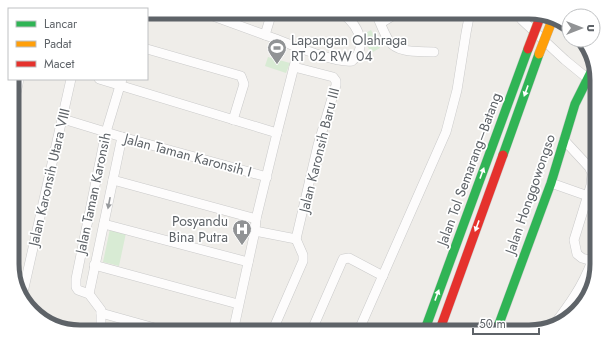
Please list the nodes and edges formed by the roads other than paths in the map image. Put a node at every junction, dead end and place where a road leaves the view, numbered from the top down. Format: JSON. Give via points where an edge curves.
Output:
{"nodes":[{"id":1,"x":222,"y":19,"type":"edge"},
{"id":2,"x":270,"y":19,"type":"edge"},
{"id":3,"x":350,"y":19,"type":"edge"},
{"id":4,"x":378,"y":19,"type":"edge"},
{"id":5,"x":388,"y":19,"type":"edge"},
{"id":6,"x":469,"y":19,"type":"edge"},
{"id":7,"x":521,"y":19,"type":"edge"},
{"id":8,"x":539,"y":20,"type":"edge"},
{"id":9,"x":381,"y":24,"type":"junction"},
{"id":10,"x":551,"y":24,"type":"edge"},
{"id":11,"x":265,"y":34,"type":"junction"},
{"id":12,"x":299,"y":47,"type":"junction"},
{"id":13,"x":148,"y":49,"type":"edge"},
{"id":14,"x":434,"y":52,"type":"dead end"},
{"id":15,"x":294,"y":67,"type":"junction"},
{"id":16,"x":590,"y":73,"type":"edge"},
{"id":17,"x":587,"y":78,"type":"junction"},
{"id":18,"x":71,"y":80,"type":"edge"},
{"id":19,"x":104,"y":80,"type":"edge"},
{"id":20,"x":120,"y":83,"type":"edge"},
{"id":21,"x":63,"y":119,"type":"junction"},
{"id":22,"x":233,"y":120,"type":"junction"},
{"id":23,"x":106,"y":132,"type":"junction"},
{"id":24,"x":277,"y":133,"type":"junction"},
{"id":25,"x":122,"y":137,"type":"junction"},
{"id":26,"x":564,"y":140,"type":"junction"},
{"id":27,"x":590,"y":169,"type":"edge"},
{"id":28,"x":267,"y":177,"type":"junction"},
{"id":29,"x":113,"y":180,"type":"junction"},
{"id":30,"x":551,"y":183,"type":"junction"},
{"id":31,"x":590,"y":189,"type":"edge"},
{"id":32,"x":588,"y":196,"type":"junction"},
{"id":33,"x":256,"y":219,"type":"junction"},
{"id":34,"x":104,"y":224,"type":"junction"},
{"id":35,"x":255,"y":231,"type":"junction"},
{"id":36,"x":296,"y":240,"type":"junction"},
{"id":37,"x":590,"y":261,"type":"edge"},
{"id":38,"x":248,"y":262,"type":"junction"},
{"id":39,"x":94,"y":265,"type":"junction"},
{"id":40,"x":590,"y":269,"type":"edge"},
{"id":41,"x":382,"y":276,"type":"junction"},
{"id":42,"x":24,"y":287,"type":"edge"},
{"id":43,"x":89,"y":294,"type":"junction"},
{"id":44,"x":238,"y":304,"type":"junction"},
{"id":45,"x":571,"y":308,"type":"edge"},
{"id":46,"x":101,"y":313,"type":"junction"},
{"id":47,"x":102,"y":325,"type":"edge"},
{"id":48,"x":144,"y":325,"type":"edge"},
{"id":49,"x":234,"y":325,"type":"edge"},
{"id":50,"x":275,"y":325,"type":"edge"},
{"id":51,"x":314,"y":325,"type":"edge"},
{"id":52,"x":358,"y":325,"type":"edge"},
{"id":53,"x":361,"y":325,"type":"edge"},
{"id":54,"x":427,"y":325,"type":"edge"},
{"id":55,"x":441,"y":325,"type":"edge"},
{"id":56,"x":498,"y":325,"type":"edge"}],
"edges":[{"from":1,"to":11,"type":"street"},
{"from":2,"to":11,"type":"street"},
{"from":3,"to":12,"type":"street","via":[[359,34],[360,45],[354,60],[343,61]]},
{"from":4,"to":9,"type":"street"},
{"from":5,"to":9,"type":"street"},
{"from":6,"to":41,"type":"street","via":[[457,90],[446,132]]},
{"from":7,"to":17,"type":"street"},
{"from":54,"to":8,"type":"main road","name":"Jalan Tol Semarang–Batang","one_way":true,"bridge":true},
{"from":9,"to":14,"type":"street","via":[[389,42],[395,47],[402,50]]},
{"from":10,"to":55,"type":"main road","name":"Jalan Tol Semarang–Batang","one_way":true,"bridge":true},
{"from":11,"to":12,"type":"street"},
{"from":12,"to":15,"type":"street"},
{"from":13,"to":22,"type":"street","via":[[241,76],[244,84]]},
{"from":15,"to":24,"type":"street"},
{"from":15,"to":36,"type":"street","name":"Jalan Karonsih Baru III","via":[[333,77],[336,81]]},
{"from":16,"to":17,"type":"main road","name":"Jalan Honggowongso"},
{"from":17,"to":26,"type":"main road","name":"Jalan Honggowongso","via":[[575,104]]},
{"from":18,"to":21,"type":"street","name":"Jalan Karonsih Utara VIII"},
{"from":19,"to":20,"type":"street"},
{"from":20,"to":22,"type":"street"},
{"from":20,"to":23,"type":"street","name":"Jalan Taman Karonsih"},
{"from":21,"to":23,"type":"street","name":"Jalan Taman Karonsih I"},
{"from":21,"to":42,"type":"street","name":"Jalan Karonsih Utara VIII"},
{"from":22,"to":24,"type":"street"},
{"from":23,"to":25,"type":"street","name":"Jalan Taman Karonsih I"},
{"from":23,"to":43,"type":"street","name":"Jalan Taman Karonsih","via":[[76,279],[78,290]]},
{"from":24,"to":28,"type":"street"},
{"from":25,"to":28,"type":"street","name":"Jalan Taman Karonsih I"},
{"from":25,"to":29,"type":"street","name":"Jalan Taman Karonsih"},
{"from":26,"to":27,"type":"street"},
{"from":26,"to":30,"type":"main road","name":"Jalan Honggowongso"},
{"from":28,"to":33,"type":"street"},
{"from":29,"to":33,"type":"street"},
{"from":29,"to":34,"type":"street","name":"Jalan Taman Karonsih","one_way":true},
{"from":30,"to":32,"type":"street"},
{"from":30,"to":56,"type":"main road","name":"Jalan Honggowongso"},
{"from":31,"to":32,"type":"street"},
{"from":32,"to":37,"type":"street","via":[[574,240],[577,254]]},
{"from":33,"to":35,"type":"street"},
{"from":34,"to":38,"type":"street"},
{"from":34,"to":39,"type":"street","name":"Jalan Taman Karonsih"},
{"from":35,"to":36,"type":"street"},
{"from":35,"to":38,"type":"street"},
{"from":36,"to":50,"type":"street","via":[[303,261]]},
{"from":38,"to":44,"type":"street"},
{"from":39,"to":43,"type":"street","name":"Jalan Taman Karonsih"},
{"from":39,"to":44,"type":"street"},
{"from":40,"to":45,"type":"street"},
{"from":41,"to":51,"type":"street","via":[[349,258],[343,259]]},
{"from":41,"to":52,"type":"street"},
{"from":41,"to":53,"type":"street"},
{"from":43,"to":46,"type":"street","name":"Jalan Taman Karonsih"},
{"from":44,"to":49,"type":"street"},
{"from":46,"to":47,"type":"street","name":"Jalan Taman Karonsih"},
{"from":46,"to":48,"type":"street"}]}
